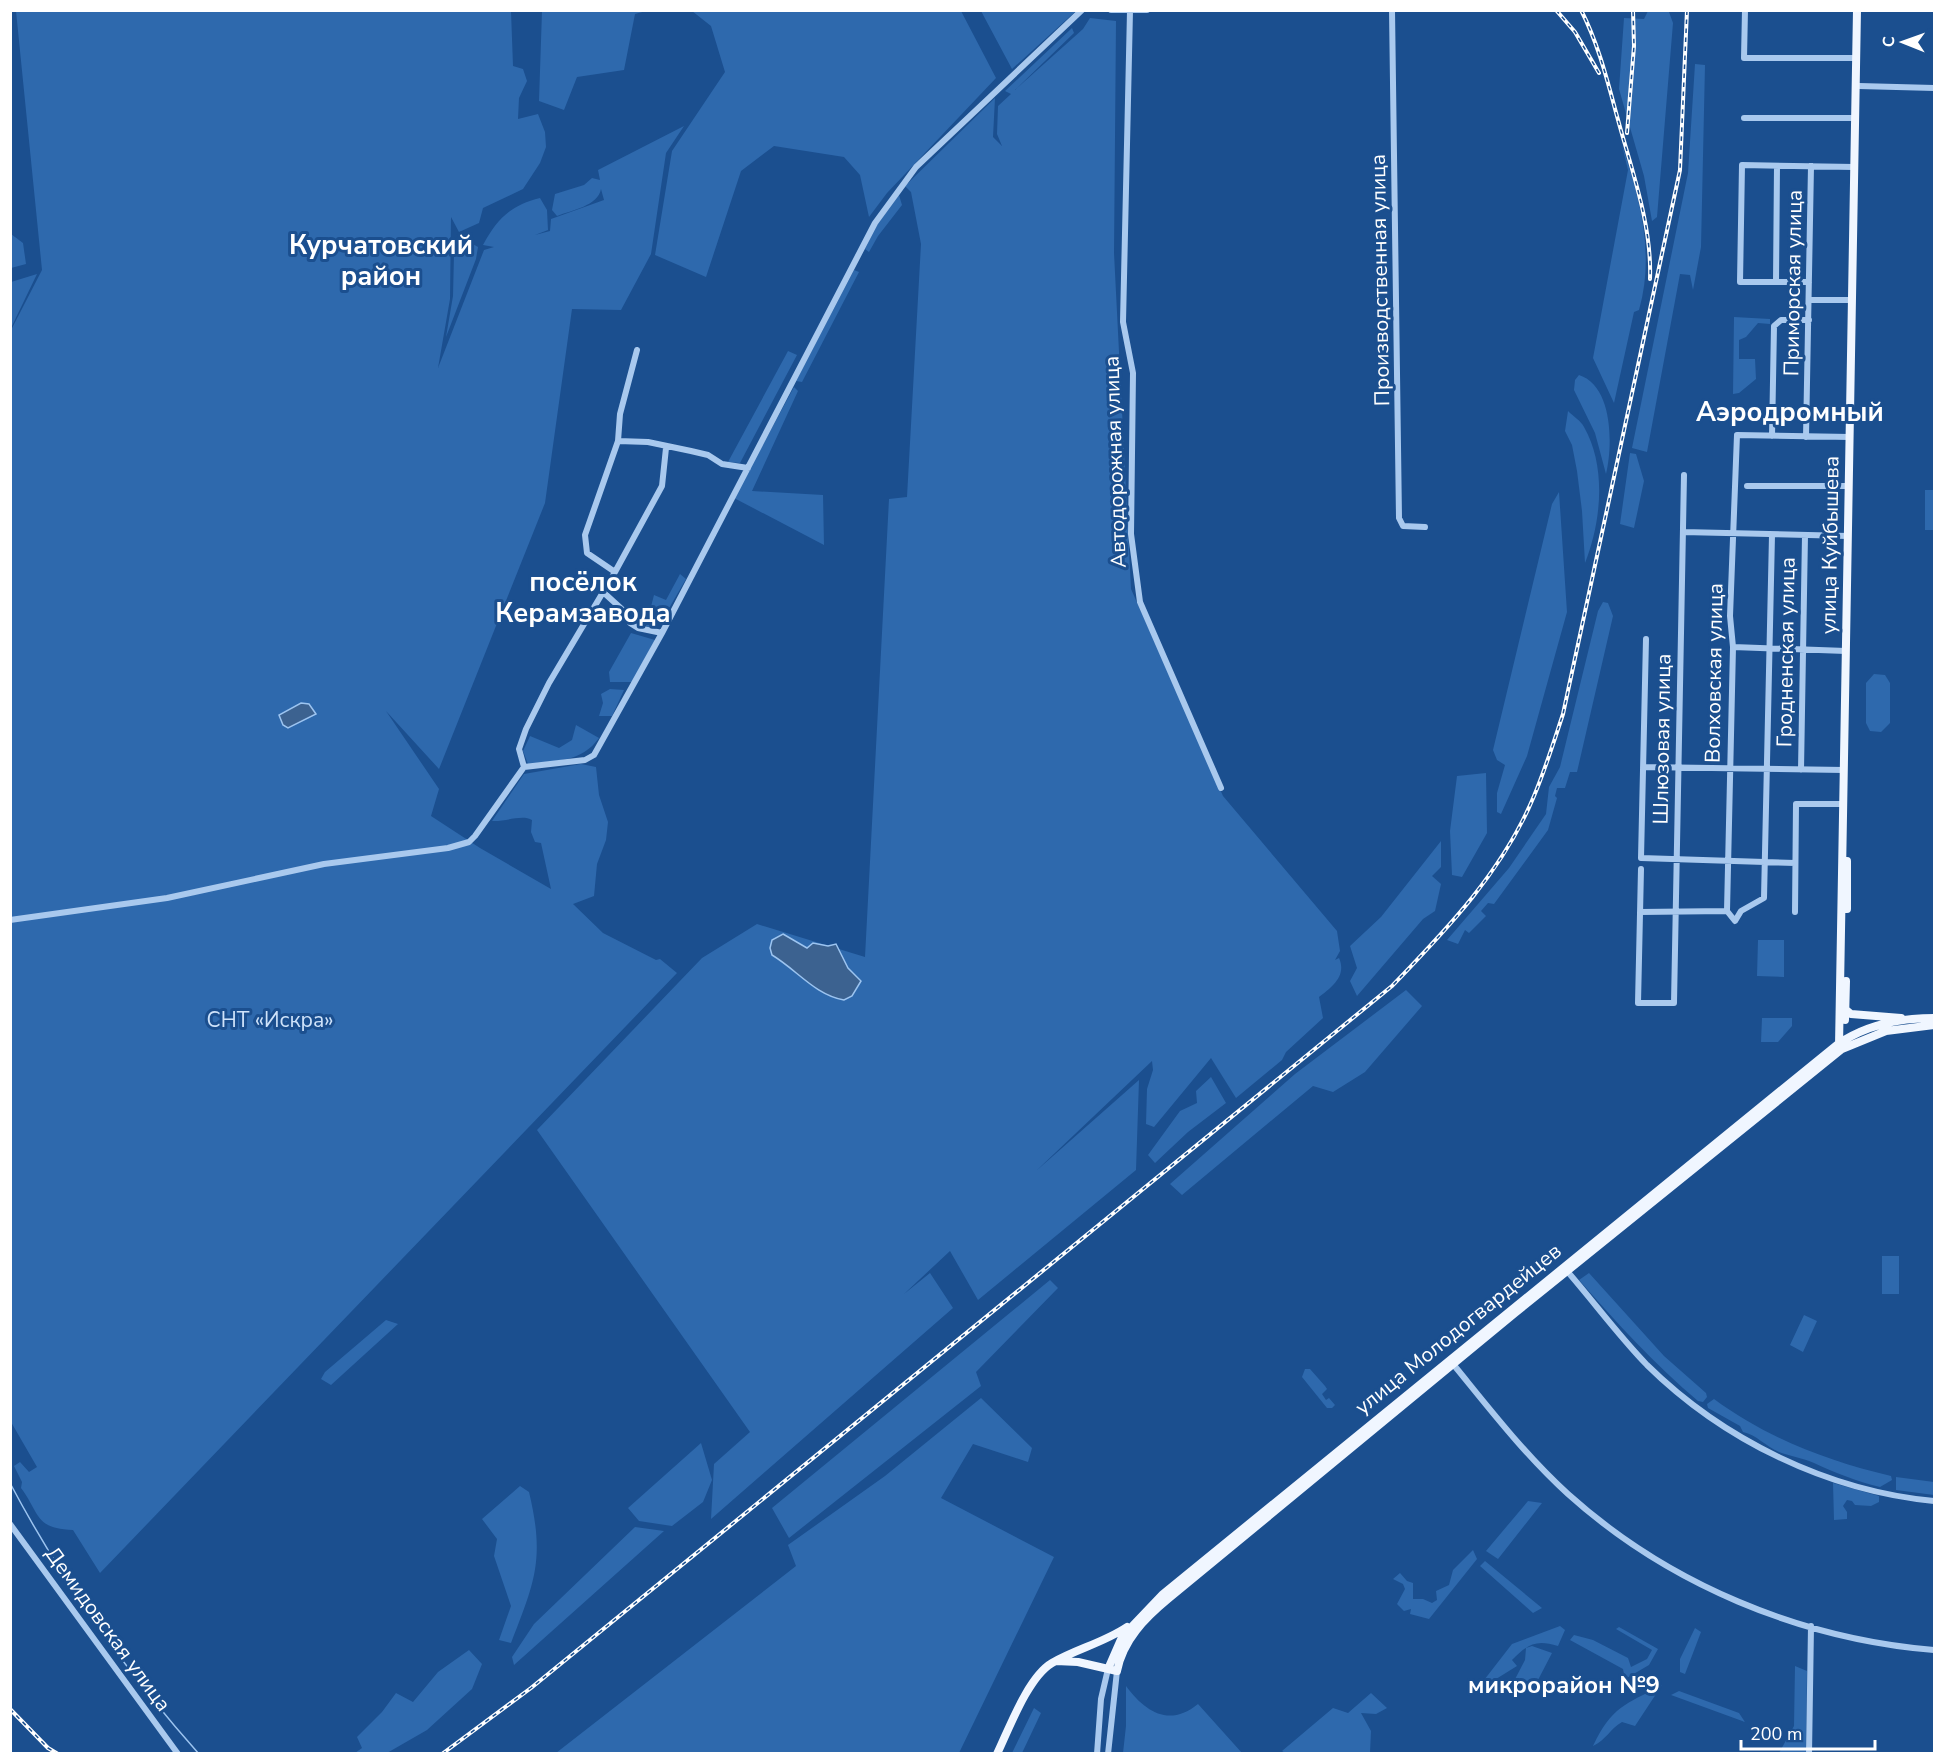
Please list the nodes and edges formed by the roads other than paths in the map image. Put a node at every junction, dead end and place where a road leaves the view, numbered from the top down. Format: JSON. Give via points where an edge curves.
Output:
{"nodes":[{"id":1,"x":1082,"y":10,"type":"edge"},
{"id":2,"x":1111,"y":10,"type":"edge"},
{"id":3,"x":1147,"y":10,"type":"edge"},
{"id":4,"x":1392,"y":10,"type":"edge"},
{"id":5,"x":1744,"y":10,"type":"edge"},
{"id":6,"x":1859,"y":10,"type":"edge"},
{"id":7,"x":1130,"y":11,"type":"edge"},
{"id":8,"x":1856,"y":58,"type":"junction"},
{"id":9,"x":1857,"y":86,"type":"junction"},
{"id":10,"x":1935,"y":88,"type":"edge"},
{"id":11,"x":1744,"y":118,"type":"dead end"},
{"id":12,"x":1855,"y":118,"type":"junction"},
{"id":13,"x":1777,"y":166,"type":"junction"},
{"id":14,"x":1811,"y":166,"type":"junction"},
{"id":15,"x":1856,"y":167,"type":"junction"},
{"id":16,"x":1776,"y":282,"type":"junction"},
{"id":17,"x":1809,"y":282,"type":"junction"},
{"id":18,"x":1809,"y":300,"type":"junction"},
{"id":19,"x":1854,"y":300,"type":"junction"},
{"id":20,"x":1809,"y":320,"type":"junction"},
{"id":21,"x":637,"y":350,"type":"dead end"},
{"id":22,"x":1772,"y":436,"type":"junction"},
{"id":23,"x":1806,"y":437,"type":"junction"},
{"id":24,"x":1852,"y":437,"type":"junction"},
{"id":25,"x":618,"y":441,"type":"junction"},
{"id":26,"x":666,"y":448,"type":"junction"},
{"id":27,"x":748,"y":468,"type":"junction"},
{"id":28,"x":1683,"y":475,"type":"dead end"},
{"id":29,"x":1747,"y":486,"type":"dead end"},
{"id":30,"x":1851,"y":487,"type":"junction"},
{"id":31,"x":1425,"y":527,"type":"dead end"},
{"id":32,"x":1683,"y":532,"type":"junction"},
{"id":33,"x":1734,"y":535,"type":"junction"},
{"id":34,"x":1772,"y":535,"type":"junction"},
{"id":35,"x":1805,"y":535,"type":"junction"},
{"id":36,"x":1850,"y":536,"type":"junction"},
{"id":37,"x":615,"y":572,"type":"junction"},
{"id":38,"x":602,"y":591,"type":"junction"},
{"id":39,"x":662,"y":633,"type":"junction"},
{"id":40,"x":1646,"y":639,"type":"dead end"},
{"id":41,"x":1733,"y":647,"type":"junction"},
{"id":42,"x":1768,"y":648,"type":"junction"},
{"id":43,"x":1802,"y":651,"type":"junction"},
{"id":44,"x":1848,"y":651,"type":"junction"},
{"id":45,"x":524,"y":767,"type":"junction"},
{"id":46,"x":1643,"y":767,"type":"junction"},
{"id":47,"x":1678,"y":769,"type":"junction"},
{"id":48,"x":1729,"y":769,"type":"junction"},
{"id":49,"x":1766,"y":770,"type":"junction"},
{"id":50,"x":1801,"y":770,"type":"junction"},
{"id":51,"x":1846,"y":770,"type":"junction"},
{"id":52,"x":1221,"y":788,"type":"dead end"},
{"id":53,"x":1843,"y":804,"type":"junction"},
{"id":54,"x":1676,"y":859,"type":"junction"},
{"id":55,"x":1728,"y":861,"type":"junction"},
{"id":56,"x":1765,"y":863,"type":"junction"},
{"id":57,"x":1795,"y":863,"type":"junction"},
{"id":58,"x":1641,"y":869,"type":"dead end"},
{"id":59,"x":1844,"y":889,"type":"junction"},
{"id":60,"x":1676,"y":911,"type":"junction"},
{"id":61,"x":1727,"y":911,"type":"junction"},
{"id":62,"x":1640,"y":912,"type":"junction"},
{"id":63,"x":1795,"y":912,"type":"dead end"},
{"id":64,"x":10,"y":920,"type":"edge"},
{"id":65,"x":1844,"y":937,"type":"junction"},
{"id":66,"x":1845,"y":1009,"type":"junction"},
{"id":67,"x":1935,"y":1018,"type":"edge"},
{"id":68,"x":1908,"y":1019,"type":"junction"},
{"id":69,"x":1935,"y":1025,"type":"edge"},
{"id":70,"x":1841,"y":1045,"type":"junction"},
{"id":71,"x":1565,"y":1269,"type":"junction"},
{"id":72,"x":1451,"y":1362,"type":"junction"},
{"id":73,"x":1290,"y":1494,"type":"junction"},
{"id":74,"x":1935,"y":1501,"type":"edge"},
{"id":75,"x":10,"y":1524,"type":"edge"},
{"id":76,"x":1135,"y":1620,"type":"junction"},
{"id":77,"x":1811,"y":1626,"type":"junction"},
{"id":78,"x":1935,"y":1650,"type":"edge"},
{"id":79,"x":1056,"y":1661,"type":"junction"},
{"id":80,"x":1108,"y":1669,"type":"junction"},
{"id":81,"x":1117,"y":1671,"type":"junction"},
{"id":82,"x":178,"y":1754,"type":"edge"},
{"id":83,"x":997,"y":1754,"type":"edge"},
{"id":84,"x":1097,"y":1754,"type":"edge"},
{"id":85,"x":1108,"y":1754,"type":"edge"},
{"id":86,"x":1809,"y":1754,"type":"edge"}],
"edges":[{"from":1,"to":27,"type":"street","via":[[901,184],[864,244]]},
{"from":2,"to":7,"type":"street"},
{"from":3,"to":7,"type":"street"},
{"from":4,"to":31,"type":"street","name":"Производственная улица","via":[[1399,518],[1403,526]]},
{"from":5,"to":8,"type":"street","via":[[1744,58]]},
{"from":6,"to":8,"type":"main road","name":"улица Куйбышева"},
{"from":6,"to":9,"type":"main road","name":"улица Куйбышева"},
{"from":7,"to":52,"type":"street","name":"Автодорожная улица","via":[[1123,322],[1133,373],[1131,515],[1136,576],[1144,614]]},
{"from":8,"to":9,"type":"main road","name":"улица Куйбышева"},
{"from":9,"to":10,"type":"street"},
{"from":9,"to":12,"type":"main road","name":"улица Куйбышева"},
{"from":9,"to":15,"type":"main road","name":"улица Куйбышева"},
{"from":11,"to":12,"type":"street"},
{"from":12,"to":15,"type":"main road","name":"улица Куйбышева"},
{"from":13,"to":14,"type":"street"},
{"from":13,"to":16,"type":"street"},
{"from":13,"to":16,"type":"street","via":[[1742,165],[1740,282]]},
{"from":14,"to":15,"type":"street"},
{"from":14,"to":17,"type":"street","name":"Приморская улица"},
{"from":15,"to":19,"type":"main road","name":"улица Куйбышева"},
{"from":16,"to":17,"type":"street"},
{"from":17,"to":18,"type":"street","name":"Приморская улица"},
{"from":18,"to":19,"type":"street"},
{"from":18,"to":20,"type":"street","name":"Приморская улица"},
{"from":19,"to":24,"type":"main road","name":"улица Куйбышева"},
{"from":20,"to":22,"type":"street","via":[[1781,320],[1774,326]]},
{"from":20,"to":23,"type":"street","name":"Приморская улица"},
{"from":21,"to":25,"type":"street","via":[[620,414]]},
{"from":22,"to":23,"type":"street"},
{"from":22,"to":33,"type":"street","name":"Волховская улица","via":[[1737,435]]},
{"from":23,"to":24,"type":"street"},
{"from":24,"to":30,"type":"main road","name":"улица Куйбышева"},
{"from":25,"to":26,"type":"street","via":[[648,442]]},
{"from":25,"to":37,"type":"street","via":[[584,544],[587,553]]},
{"from":26,"to":27,"type":"street","via":[[708,455],[722,464]]},
{"from":26,"to":37,"type":"street","via":[[662,486]]},
{"from":27,"to":39,"type":"street"},
{"from":28,"to":32,"type":"street","name":"Шлюзовая улица"},
{"from":29,"to":30,"type":"street"},
{"from":30,"to":36,"type":"main road","name":"улица Куйбышева"},
{"from":32,"to":33,"type":"street"},
{"from":32,"to":47,"type":"street","name":"Шлюзовая улица"},
{"from":33,"to":34,"type":"street"},
{"from":33,"to":41,"type":"street","name":"Волховская улица","via":[[1730,616]]},
{"from":34,"to":35,"type":"street"},
{"from":34,"to":42,"type":"street"},
{"from":35,"to":36,"type":"street"},
{"from":35,"to":43,"type":"street","name":"Гродненская улица"},
{"from":36,"to":44,"type":"main road","name":"улица Куйбышева"},
{"from":37,"to":38,"type":"street"},
{"from":38,"to":39,"type":"street","via":[[625,612],[630,623]]},
{"from":38,"to":45,"type":"street","via":[[526,729],[519,749]]},
{"from":39,"to":45,"type":"street","via":[[594,755],[585,760]]},
{"from":40,"to":46,"type":"street"},
{"from":41,"to":42,"type":"street"},
{"from":41,"to":48,"type":"street","name":"Волховская улица"},
{"from":42,"to":43,"type":"street"},
{"from":42,"to":49,"type":"street"},
{"from":43,"to":44,"type":"street"},
{"from":43,"to":50,"type":"street","name":"Гродненская улица"},
{"from":44,"to":51,"type":"main road","name":"улица Куйбышева"},
{"from":45,"to":64,"type":"street","via":[[469,842],[301,868],[167,898]]},
{"from":46,"to":47,"type":"street"},
{"from":46,"to":54,"type":"street","via":[[1641,858]]},
{"from":47,"to":48,"type":"street"},
{"from":47,"to":54,"type":"street","name":"Шлюзовая улица"},
{"from":48,"to":49,"type":"street"},
{"from":48,"to":55,"type":"street","name":"Волховская улица"},
{"from":49,"to":50,"type":"street"},
{"from":49,"to":56,"type":"street"},
{"from":50,"to":51,"type":"street"},
{"from":51,"to":53,"type":"main road","name":"улица Куйбышева"},
{"from":51,"to":59,"type":"main road","name":"улица Куйбышева"},
{"from":53,"to":57,"type":"street","via":[[1796,804]]},
{"from":53,"to":59,"type":"main road","name":"улица Куйбышева"},
{"from":54,"to":55,"type":"street"},
{"from":54,"to":60,"type":"street","name":"Шлюзовая улица"},
{"from":55,"to":56,"type":"street"},
{"from":55,"to":61,"type":"street","name":"Волховская улица"},
{"from":56,"to":57,"type":"street"},
{"from":56,"to":61,"type":"street","via":[[1764,898],[1741,911],[1735,921]]},
{"from":57,"to":63,"type":"street"},
{"from":58,"to":62,"type":"street"},
{"from":59,"to":65,"type":"main road","name":"улица Куйбышева"},
{"from":60,"to":61,"type":"street"},
{"from":60,"to":62,"type":"street"},
{"from":60,"to":62,"type":"street","name":"Шлюзовая улица","via":[[1674,1003],[1638,1003]]},
{"from":65,"to":66,"type":"main road","name":"улица Куйбышева"},
{"from":65,"to":70,"type":"main road","name":"улица Куйбышева"},
{"from":66,"to":68,"type":"main road","via":[[1851,1014]]},
{"from":66,"to":70,"type":"main road","name":"улица Куйбышева"},
{"from":67,"to":68,"type":"main road","name":"улица Молодогвардейцев"},
{"from":68,"to":70,"type":"main road","name":"улица Молодогвардейцев","via":[[1872,1027]]},
{"from":69,"to":70,"type":"main road","name":"улица Молодогвардейцев","via":[[1886,1031]]},
{"from":70,"to":71,"type":"main road","name":"улица Молодогвардейцев"},
{"from":71,"to":72,"type":"main road","name":"улица Молодогвардейцев"},
{"from":71,"to":74,"type":"street","via":[[1653,1370],[1733,1432],[1779,1457],[1836,1480]]},
{"from":72,"to":73,"type":"main road","name":"улица Молодогвардейцев"},
{"from":72,"to":77,"type":"street","via":[[1546,1472],[1586,1510],[1634,1546],[1718,1593]]},
{"from":73,"to":76,"type":"main road","name":"улица Молодогвардейцев"},
{"from":73,"to":81,"type":"main road","name":"улица Молодогвардейцев","via":[[1155,1610],[1125,1647]]},
{"from":75,"to":82,"type":"street","name":"Демидовская улица"},
{"from":76,"to":79,"type":"main road","via":[[1105,1641]]},
{"from":76,"to":80,"type":"main road","name":"улица Молодогвардейцев","via":[[1117,1645]]},
{"from":77,"to":78,"type":"street"},
{"from":77,"to":86,"type":"street"},
{"from":79,"to":80,"type":"main road"},
{"from":79,"to":83,"type":"main road","via":[[1034,1682]]},
{"from":80,"to":81,"type":"main road"},
{"from":80,"to":84,"type":"street","name":"улица Молодогвардейцев"},
{"from":81,"to":85,"type":"street","name":"улица Молодогвардейцев"}]}
